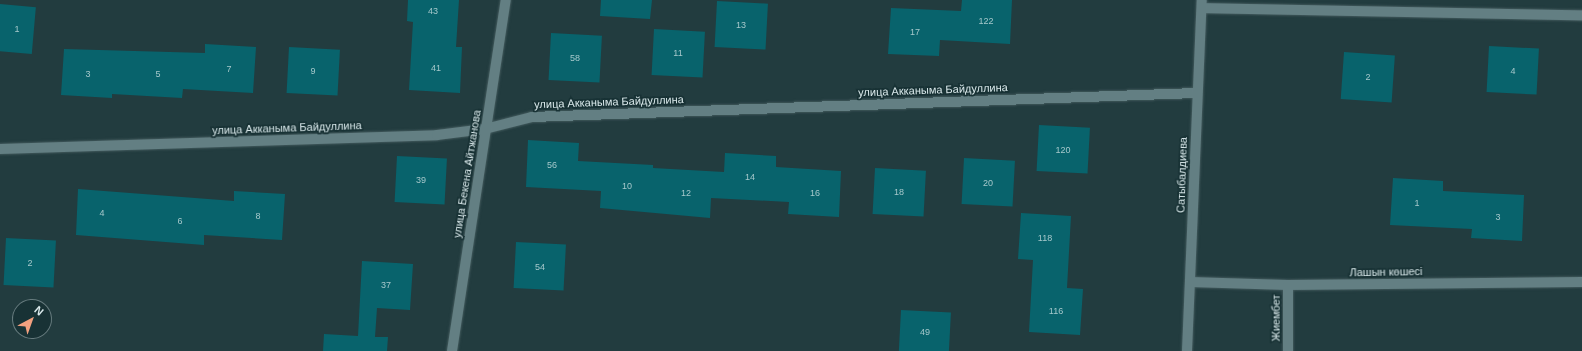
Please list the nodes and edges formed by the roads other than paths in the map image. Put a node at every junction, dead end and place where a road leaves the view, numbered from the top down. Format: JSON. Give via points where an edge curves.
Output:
{"nodes":[{"id":1,"x":506,"y":0,"type":"edge"},
{"id":2,"x":1202,"y":4,"type":"edge"},
{"id":3,"x":1582,"y":15,"type":"edge"},
{"id":4,"x":1197,"y":93,"type":"junction"},
{"id":5,"x":486,"y":129,"type":"junction"},
{"id":6,"x":0,"y":149,"type":"edge"},
{"id":7,"x":1190,"y":282,"type":"junction"},
{"id":8,"x":1582,"y":282,"type":"edge"},
{"id":9,"x":1288,"y":285,"type":"junction"},
{"id":10,"x":452,"y":351,"type":"edge"},
{"id":11,"x":1187,"y":351,"type":"edge"},
{"id":12,"x":1288,"y":351,"type":"edge"}],
"edges":[{"from":1,"to":5,"type":"street","name":"улица Бекена Айтжанова"},
{"from":2,"to":3,"type":"street"},
{"from":2,"to":4,"type":"street","name":"Сатыбалдиева"},
{"from":4,"to":5,"type":"street","name":"улица Акканыма Байдуллина","via":[[532,117]]},
{"from":4,"to":7,"type":"street","name":"Сатыбалдиева"},
{"from":5,"to":6,"type":"street","name":"улица Акканыма Байдуллина","via":[[437,135]]},
{"from":5,"to":10,"type":"street","name":"улица Бекена Айтжанова"},
{"from":7,"to":9,"type":"street","name":"Лашын көшесі"},
{"from":7,"to":11,"type":"street","name":"Сатыбалдиева"},
{"from":8,"to":9,"type":"street","name":"Лашын көшесі"},
{"from":9,"to":12,"type":"street","name":"Жиембет"}]}
